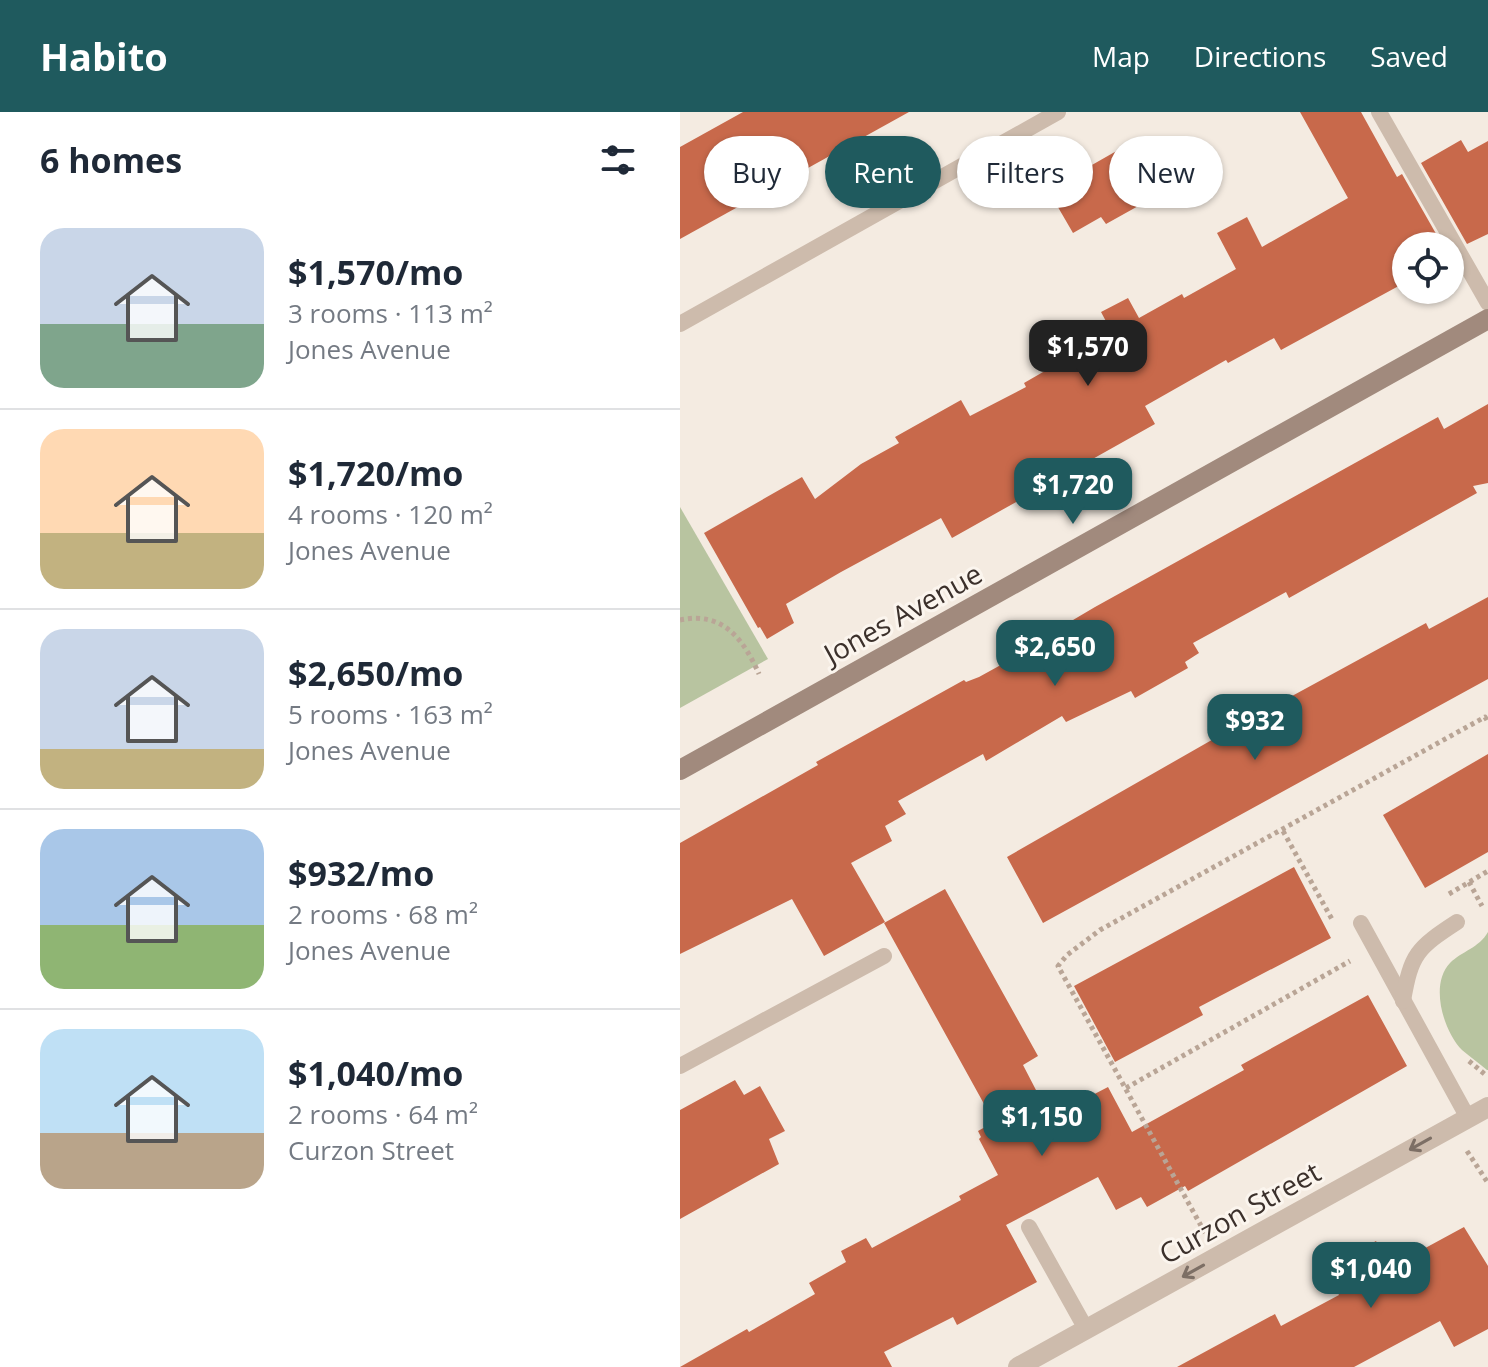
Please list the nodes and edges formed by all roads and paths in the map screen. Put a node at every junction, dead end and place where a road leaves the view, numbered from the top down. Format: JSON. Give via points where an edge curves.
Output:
{"nodes":[{"id":1,"x":1058,"y":112,"type":"edge"},
{"id":2,"x":1379,"y":112,"type":"edge"},
{"id":3,"x":1488,"y":303,"type":"edge"},
{"id":4,"x":1488,"y":319,"type":"edge"},
{"id":5,"x":680,"y":324,"type":"edge"},
{"id":6,"x":680,"y":620,"type":"edge"},
{"id":7,"x":759,"y":674,"type":"dead end"},
{"id":8,"x":1488,"y":722,"type":"edge"},
{"id":9,"x":680,"y":770,"type":"edge"},
{"id":10,"x":1488,"y":871,"type":"edge"},
{"id":11,"x":1469,"y":882,"type":"junction"},
{"id":12,"x":1446,"y":896,"type":"dead end"},
{"id":13,"x":1484,"y":910,"type":"dead end"},
{"id":14,"x":1457,"y":922,"type":"dead end"},
{"id":15,"x":1361,"y":923,"type":"dead end"},
{"id":16,"x":884,"y":956,"type":"dead end"},
{"id":17,"x":1355,"y":959,"type":"dead end"},
{"id":18,"x":1403,"y":1001,"type":"junction"},
{"id":19,"x":1465,"y":1058,"type":"dead end"},
{"id":20,"x":680,"y":1066,"type":"edge"},
{"id":21,"x":1487,"y":1076,"type":"edge"},
{"id":22,"x":1126,"y":1088,"type":"junction"},
{"id":23,"x":1488,"y":1107,"type":"edge"},
{"id":24,"x":1461,"y":1121,"type":"junction"},
{"id":25,"x":1488,"y":1183,"type":"edge"},
{"id":26,"x":1029,"y":1227,"type":"dead end"},
{"id":27,"x":1206,"y":1234,"type":"dead end"},
{"id":28,"x":1086,"y":1329,"type":"junction"},
{"id":29,"x":1018,"y":1367,"type":"edge"}],
"edges":[{"from":1,"to":5,"type":"lane"},
{"from":2,"to":3,"type":"lane"},
{"from":4,"to":9,"type":"street","name":"Jones Avenue"},
{"from":6,"to":7,"type":"path","via":[[708,617],[724,625]]},
{"from":8,"to":22,"type":"path","via":[[1485,717],[1100,930],[1067,955],[1058,966]]},
{"from":10,"to":11,"type":"path"},
{"from":11,"to":12,"type":"path"},
{"from":11,"to":13,"type":"path"},
{"from":14,"to":18,"type":"lane","via":[[1429,940],[1410,965]]},
{"from":15,"to":18,"type":"lane"},
{"from":16,"to":20,"type":"lane"},
{"from":17,"to":22,"type":"path"},
{"from":18,"to":24,"type":"lane"},
{"from":19,"to":21,"type":"path"},
{"from":22,"to":27,"type":"path"},
{"from":23,"to":24,"type":"street","name":"Curzon Street"},
{"from":24,"to":25,"type":"path","via":[[1467,1151]]},
{"from":24,"to":28,"type":"street","name":"Curzon Street","one_way":true},
{"from":26,"to":28,"type":"lane"},
{"from":28,"to":29,"type":"street","name":"Curzon Street"}]}
